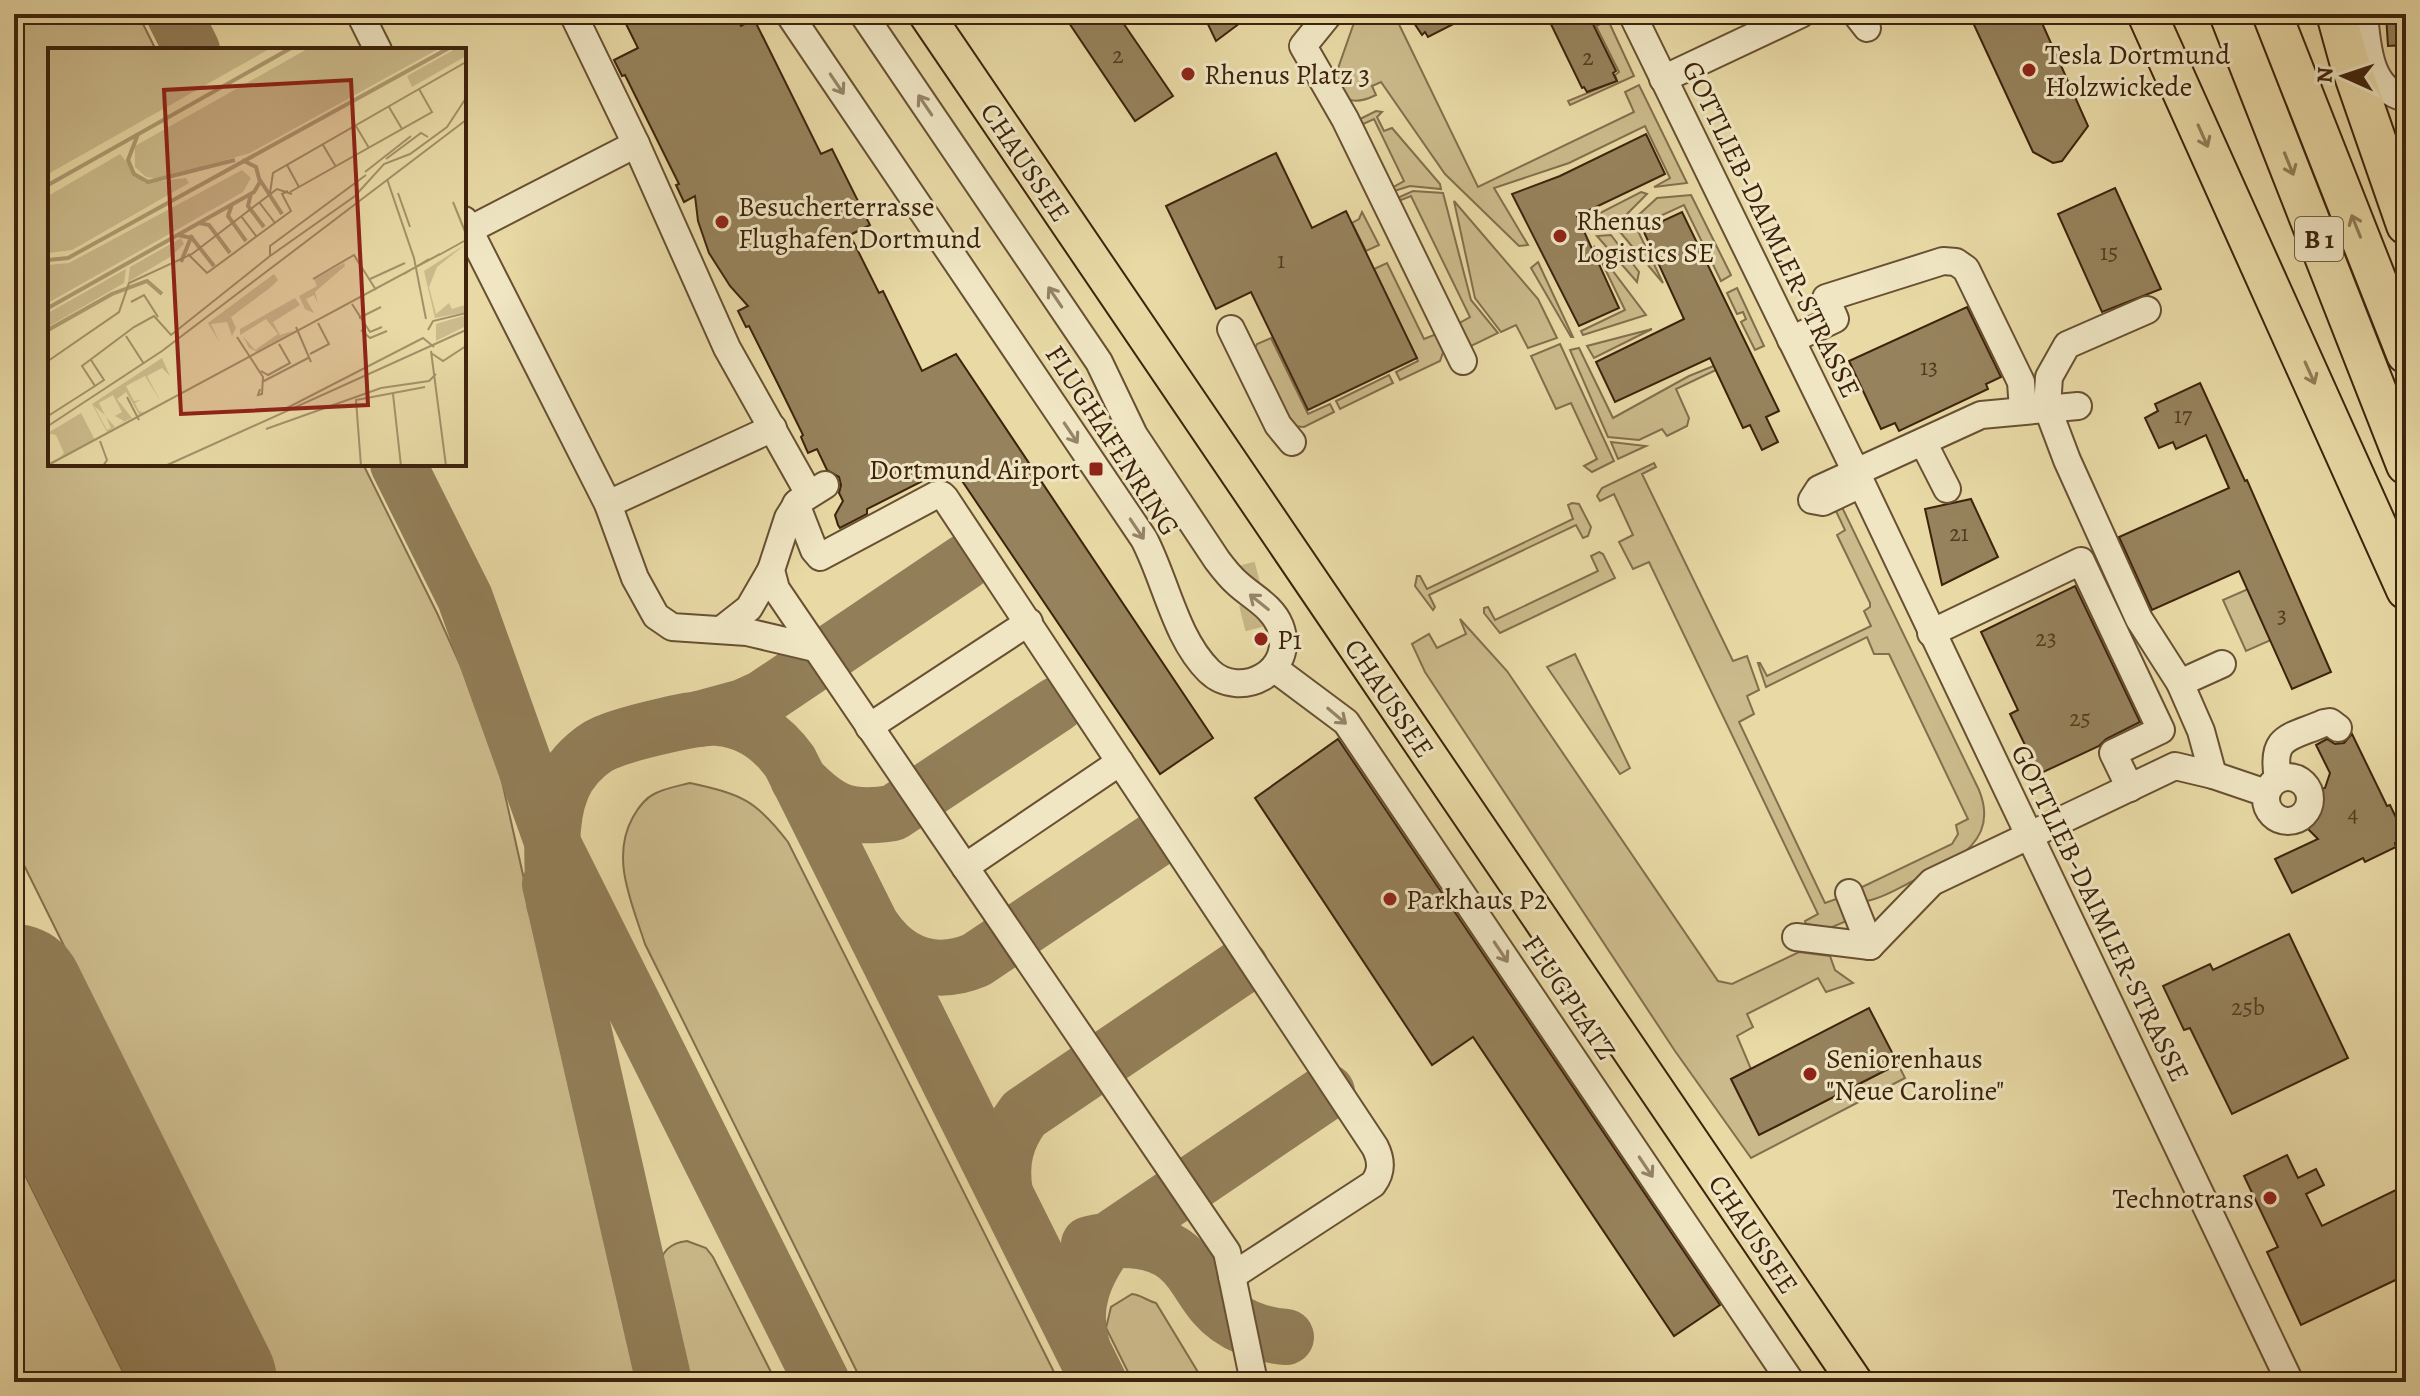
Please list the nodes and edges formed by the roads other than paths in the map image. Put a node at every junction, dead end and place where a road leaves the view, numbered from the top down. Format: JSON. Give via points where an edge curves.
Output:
{"nodes":[{"id":1,"x":360,"y":14,"type":"edge"},
{"id":2,"x":573,"y":14,"type":"edge"},
{"id":3,"x":789,"y":14,"type":"edge"},
{"id":4,"x":863,"y":14,"type":"edge"},
{"id":5,"x":926,"y":14,"type":"edge"},
{"id":6,"x":1329,"y":14,"type":"edge"},
{"id":7,"x":1632,"y":14,"type":"edge"},
{"id":8,"x":1801,"y":14,"type":"edge"},
{"id":9,"x":2147,"y":14,"type":"edge"},
{"id":10,"x":2229,"y":14,"type":"edge"},
{"id":11,"x":2272,"y":14,"type":"edge"},
{"id":12,"x":2336,"y":14,"type":"edge"},
{"id":13,"x":2364,"y":14,"type":"edge"},
{"id":14,"x":1770,"y":21,"type":"edge"},
{"id":15,"x":377,"y":48,"type":"edge"},
{"id":16,"x":1663,"y":79,"type":"junction"},
{"id":17,"x":2406,"y":98,"type":"edge"},
{"id":18,"x":636,"y":144,"type":"junction"},
{"id":19,"x":467,"y":225,"type":"edge"},
{"id":20,"x":2406,"y":225,"type":"edge"},
{"id":21,"x":2147,"y":310,"type":"dead end"},
{"id":22,"x":1231,"y":329,"type":"dead end"},
{"id":23,"x":1791,"y":340,"type":"junction"},
{"id":24,"x":2406,"y":354,"type":"edge"},
{"id":25,"x":1463,"y":361,"type":"dead end"},
{"id":26,"x":2078,"y":406,"type":"dead end"},
{"id":27,"x":2035,"y":409,"type":"junction"},
{"id":28,"x":773,"y":428,"type":"junction"},
{"id":29,"x":1292,"y":442,"type":"dead end"},
{"id":30,"x":1923,"y":442,"type":"junction"},
{"id":31,"x":2406,"y":465,"type":"edge"},
{"id":32,"x":1858,"y":478,"type":"junction"},
{"id":33,"x":1947,"y":489,"type":"dead end"},
{"id":34,"x":810,"y":494,"type":"junction"},
{"id":35,"x":608,"y":504,"type":"junction"},
{"id":36,"x":771,"y":570,"type":"junction"},
{"id":37,"x":2406,"y":590,"type":"edge"},
{"id":38,"x":1029,"y":622,"type":"junction"},
{"id":39,"x":721,"y":630,"type":"junction"},
{"id":40,"x":1931,"y":633,"type":"junction"},
{"id":41,"x":815,"y":648,"type":"junction"},
{"id":42,"x":2222,"y":664,"type":"dead end"},
{"id":43,"x":1275,"y":669,"type":"junction"},
{"id":44,"x":2180,"y":683,"type":"junction"},
{"id":45,"x":869,"y":727,"type":"junction"},
{"id":46,"x":2338,"y":728,"type":"dead end"},
{"id":47,"x":1120,"y":762,"type":"junction"},
{"id":48,"x":2213,"y":775,"type":"junction"},
{"id":49,"x":2130,"y":788,"type":"junction"},
{"id":50,"x":2028,"y":836,"type":"junction"},
{"id":51,"x":965,"y":867,"type":"junction"},
{"id":52,"x":1849,"y":893,"type":"dead end"},
{"id":53,"x":1796,"y":937,"type":"dead end"},
{"id":54,"x":1870,"y":946,"type":"junction"},
{"id":55,"x":1232,"y":1276,"type":"junction"},
{"id":56,"x":1254,"y":1382,"type":"edge"},
{"id":57,"x":1791,"y":1382,"type":"edge"},
{"id":58,"x":1855,"y":1382,"type":"edge"},
{"id":59,"x":2290,"y":1382,"type":"edge"}],
"edges":[{"from":1,"to":15,"type":"street"},
{"from":2,"to":18,"type":"street"},
{"from":3,"to":43,"type":"street","name":"FLUGHAFENRING","one_way":true,"via":[[1144,539],[1202,663],[1229,682],[1260,679]]},
{"from":43,"to":4,"type":"street","name":"FLUGHAFENRING","one_way":true,"via":[[1284,644],[1275,618],[1217,560],[1134,435],[1099,362]]},
{"from":5,"to":58,"type":"main road","name":"CHAUSSEE"},
{"from":6,"to":25,"type":"street","via":[[1303,46],[1345,119]]},
{"from":7,"to":16,"type":"street","name":"GOTTLIEB-DAIMLER-STRASSE"},
{"from":8,"to":14,"type":"street"},
{"from":9,"to":37,"type":"highway","one_way":true},
{"from":10,"to":31,"type":"highway","number":"B 1","one_way":true},
{"from":24,"to":11,"type":"highway","number":"B 1","one_way":true},
{"from":12,"to":20,"type":"highway"},
{"from":13,"to":17,"type":"street","via":[[2372,66],[2381,84]]},
{"from":14,"to":16,"type":"street"},
{"from":16,"to":23,"type":"street","name":"GOTTLIEB-DAIMLER-STRASSE"},
{"from":18,"to":19,"type":"street"},
{"from":18,"to":28,"type":"street","via":[[727,348]]},
{"from":19,"to":35,"type":"street"},
{"from":21,"to":27,"type":"street","via":[[2067,345]]},
{"from":22,"to":29,"type":"street","via":[[1278,425]]},
{"from":23,"to":27,"type":"street","via":[[1835,319],[1826,298],[1943,261],[1956,262],[1966,269]]},
{"from":23,"to":32,"type":"street","name":"GOTTLIEB-DAIMLER-STRASSE"},
{"from":26,"to":27,"type":"street"},
{"from":27,"to":30,"type":"street","via":[[1981,415]]},
{"from":27,"to":44,"type":"street","via":[[2139,619]]},
{"from":28,"to":34,"type":"street"},
{"from":28,"to":35,"type":"street"},
{"from":30,"to":32,"type":"street"},
{"from":30,"to":33,"type":"street"},
{"from":32,"to":40,"type":"street","name":"GOTTLIEB-DAIMLER-STRASSE"},
{"from":34,"to":36,"type":"street","via":[[788,518]]},
{"from":34,"to":38,"type":"street","via":[[814,550],[820,557],[942,495]]},
{"from":35,"to":39,"type":"street","via":[[635,578],[656,616],[672,627]]},
{"from":36,"to":39,"type":"street","via":[[749,608]]},
{"from":36,"to":41,"type":"street","via":[[776,589]]},
{"from":38,"to":45,"type":"street"},
{"from":38,"to":47,"type":"street"},
{"from":39,"to":41,"type":"street","via":[[770,635]]},
{"from":40,"to":49,"type":"street","via":[[2081,561],[2161,730],[2113,753]]},
{"from":40,"to":50,"type":"street","name":"GOTTLIEB-DAIMLER-STRASSE"},
{"from":41,"to":45,"type":"street"},
{"from":42,"to":44,"type":"street"},
{"from":43,"to":57,"type":"street","name":"FLUGPLATZ","one_way":true,"via":[[1346,722]]},
{"from":44,"to":48,"type":"street"},
{"from":45,"to":51,"type":"street"},
{"from":46,"to":48,"type":"street","via":[[2324,723],[2282,741],[2275,754],[2272,786]]},
{"from":47,"to":51,"type":"street"},
{"from":47,"to":55,"type":"street","via":[[1380,1157],[1379,1177],[1373,1184]]},
{"from":48,"to":49,"type":"street","via":[[2175,766]]},
{"from":49,"to":50,"type":"street"},
{"from":50,"to":54,"type":"street","via":[[1932,882]]},
{"from":50,"to":59,"type":"street","name":"GOTTLIEB-DAIMLER-STRASSE"},
{"from":51,"to":55,"type":"street","via":[[1227,1252]]},
{"from":52,"to":54,"type":"street"},
{"from":53,"to":54,"type":"street"},
{"from":55,"to":56,"type":"street"}]}
